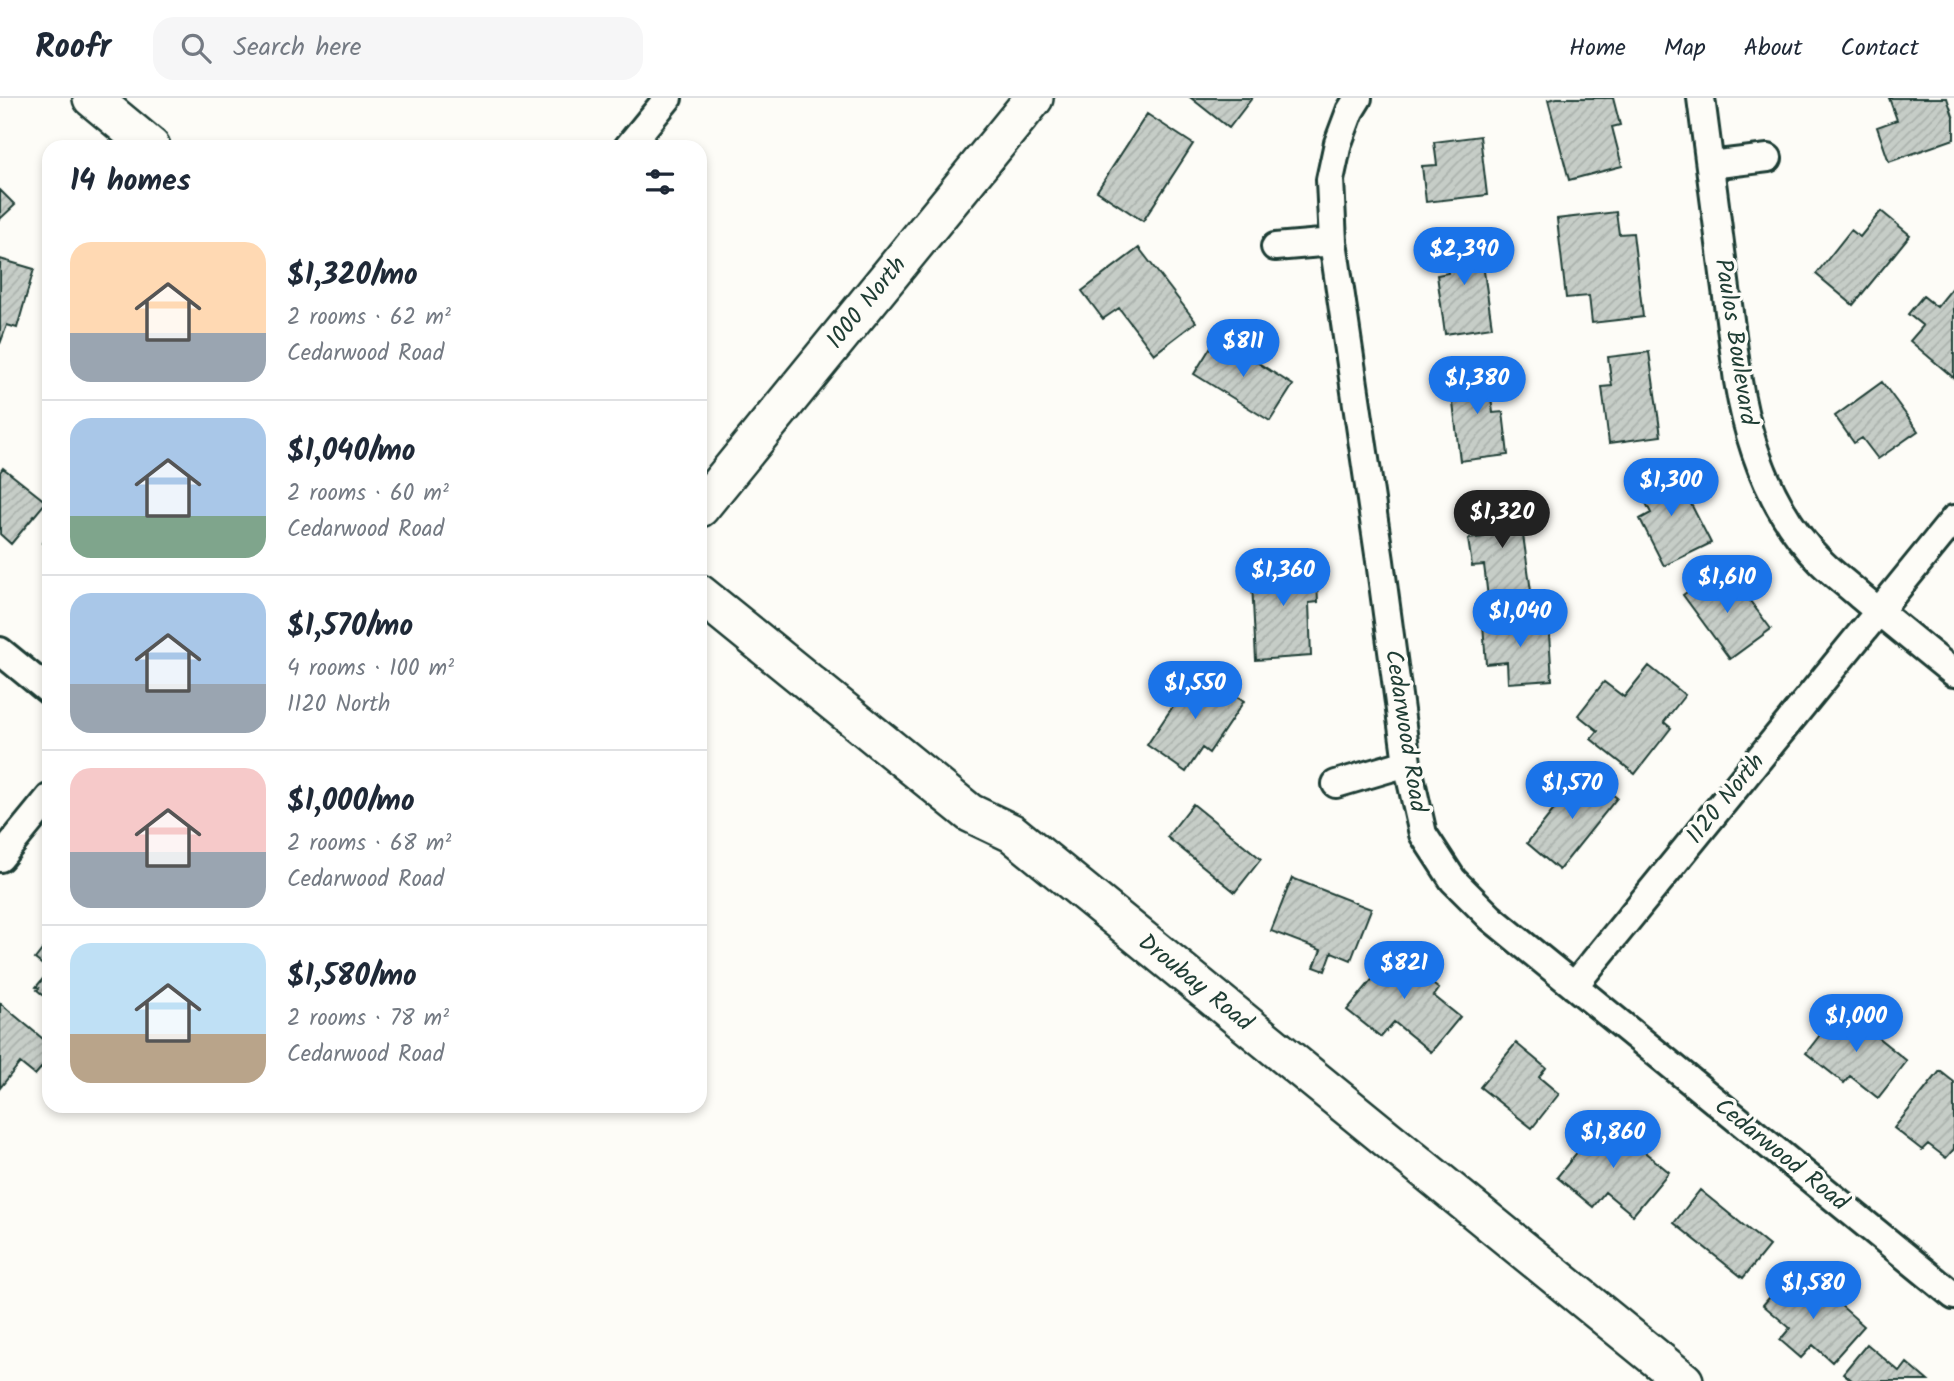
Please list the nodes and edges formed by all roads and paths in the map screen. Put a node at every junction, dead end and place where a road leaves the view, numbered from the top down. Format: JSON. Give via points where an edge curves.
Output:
{"nodes":[{"id":1,"x":92,"y":98,"type":"edge"},
{"id":2,"x":668,"y":98,"type":"edge"},
{"id":3,"x":1034,"y":98,"type":"edge"},
{"id":4,"x":1358,"y":98,"type":"edge"},
{"id":5,"x":1701,"y":98,"type":"edge"},
{"id":6,"x":143,"y":140,"type":"edge"},
{"id":7,"x":634,"y":140,"type":"edge"},
{"id":8,"x":1769,"y":158,"type":"dead end"},
{"id":9,"x":1710,"y":165,"type":"junction"},
{"id":10,"x":1333,"y":242,"type":"junction"},
{"id":11,"x":1275,"y":247,"type":"dead end"},
{"id":12,"x":707,"y":499,"type":"edge"},
{"id":13,"x":1954,"y":519,"type":"edge"},
{"id":14,"x":707,"y":600,"type":"edge"},
{"id":15,"x":1879,"y":612,"type":"junction"},
{"id":16,"x":0,"y":651,"type":"edge"},
{"id":17,"x":1954,"y":673,"type":"edge"},
{"id":18,"x":42,"y":685,"type":"edge"},
{"id":19,"x":1407,"y":763,"type":"junction"},
{"id":20,"x":1336,"y":784,"type":"dead end"},
{"id":21,"x":42,"y":807,"type":"edge"},
{"id":22,"x":0,"y":858,"type":"edge"},
{"id":23,"x":1574,"y":986,"type":"junction"},
{"id":24,"x":1954,"y":1296,"type":"edge"},
{"id":25,"x":1684,"y":1381,"type":"edge"}],
"edges":[{"from":1,"to":6,"type":"street"},
{"from":2,"to":7,"type":"street"},
{"from":3,"to":12,"type":"street","name":"1000 North"},
{"from":4,"to":10,"type":"street","name":"Cedarwood Road","via":[[1338,143],[1331,180]]},
{"from":5,"to":9,"type":"street","name":"Paulos Boulevard"},
{"from":8,"to":9,"type":"street"},
{"from":9,"to":15,"type":"street","name":"Paulos Boulevard","via":[[1738,381],[1753,447],[1800,537],[1822,563]]},
{"from":10,"to":11,"type":"street"},
{"from":10,"to":19,"type":"street","name":"Cedarwood Road"},
{"from":13,"to":15,"type":"street","name":"1120 North"},
{"from":14,"to":25,"type":"street","name":"Droubay Road","via":[[970,814],[1012,834]]},
{"from":15,"to":17,"type":"street","name":"Paulos Boulevard"},
{"from":15,"to":23,"type":"street","name":"1120 North"},
{"from":16,"to":18,"type":"street"},
{"from":19,"to":20,"type":"street"},
{"from":19,"to":23,"type":"street","name":"Cedarwood Road","via":[[1423,834],[1453,880],[1491,918]]},
{"from":21,"to":22,"type":"street"},
{"from":23,"to":24,"type":"street","name":"Cedarwood Road"}]}
